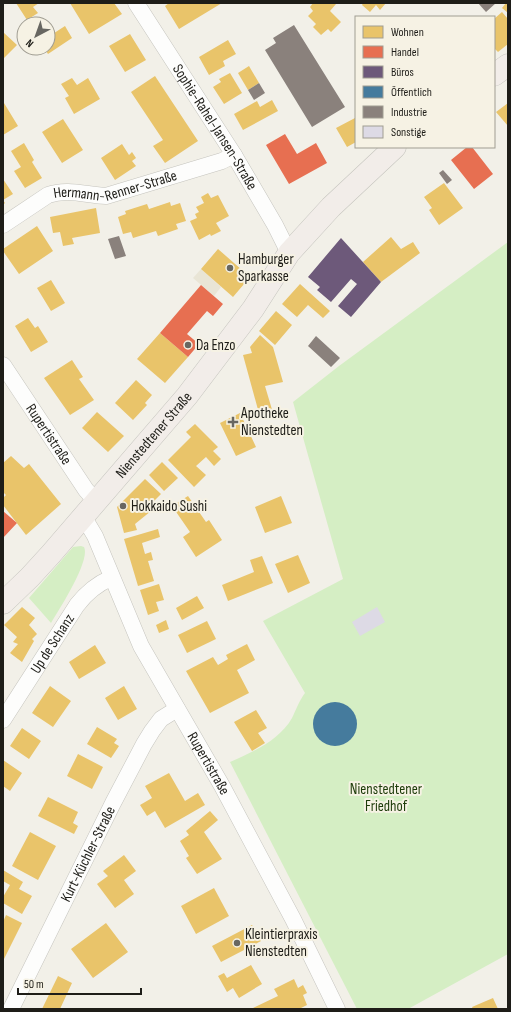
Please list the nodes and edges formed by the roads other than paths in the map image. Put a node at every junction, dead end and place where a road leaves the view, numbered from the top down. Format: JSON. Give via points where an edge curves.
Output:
{"nodes":[{"id":1,"x":136,"y":3,"type":"edge"},
{"id":2,"x":508,"y":65,"type":"edge"},
{"id":3,"x":495,"y":74,"type":"edge"},
{"id":4,"x":394,"y":148,"type":"edge"},
{"id":5,"x":234,"y":155,"type":"junction"},
{"id":6,"x":3,"y":225,"type":"edge"},
{"id":7,"x":289,"y":253,"type":"junction"},
{"id":8,"x":3,"y":365,"type":"edge"},
{"id":9,"x":89,"y":509,"type":"junction"},
{"id":10,"x":112,"y":578,"type":"junction"},
{"id":11,"x":3,"y":603,"type":"edge"},
{"id":12,"x":177,"y":709,"type":"junction"},
{"id":13,"x":3,"y":720,"type":"edge"},
{"id":14,"x":11,"y":1009,"type":"edge"},
{"id":15,"x":337,"y":1009,"type":"edge"}],
"edges":[{"from":1,"to":5,"type":"street","name":"Sophie-Rahel-Jansen-Straße"},
{"from":2,"to":3,"type":"street"},
{"from":4,"to":7,"type":"street","name":"Nienstedtener Straße","via":[[331,207]]},
{"from":5,"to":6,"type":"street","name":"Hermann-Renner-Straße","via":[[222,161],[106,196],[69,191],[56,192]]},
{"from":5,"to":7,"type":"street","name":"Sophie-Rahel-Jansen-Straße"},
{"from":7,"to":9,"type":"street","name":"Nienstedtener Straße","via":[[253,309],[192,390]]},
{"from":8,"to":9,"type":"street","name":"Rupertistraße","via":[[86,490]]},
{"from":9,"to":10,"type":"street","name":"Rupertistraße","via":[[95,536]]},
{"from":9,"to":11,"type":"street","name":"Nienstedtener Straße","via":[[30,577]]},
{"from":10,"to":12,"type":"street","name":"Rupertistraße","via":[[141,646]]},
{"from":10,"to":13,"type":"street","name":"Up de Schanz","via":[[100,583],[77,605]]},
{"from":12,"to":14,"type":"street","name":"Kurt-Küchler-Straße","via":[[161,720],[144,744]]},
{"from":12,"to":15,"type":"street","name":"Rupertistraße","via":[[222,786]]}]}
